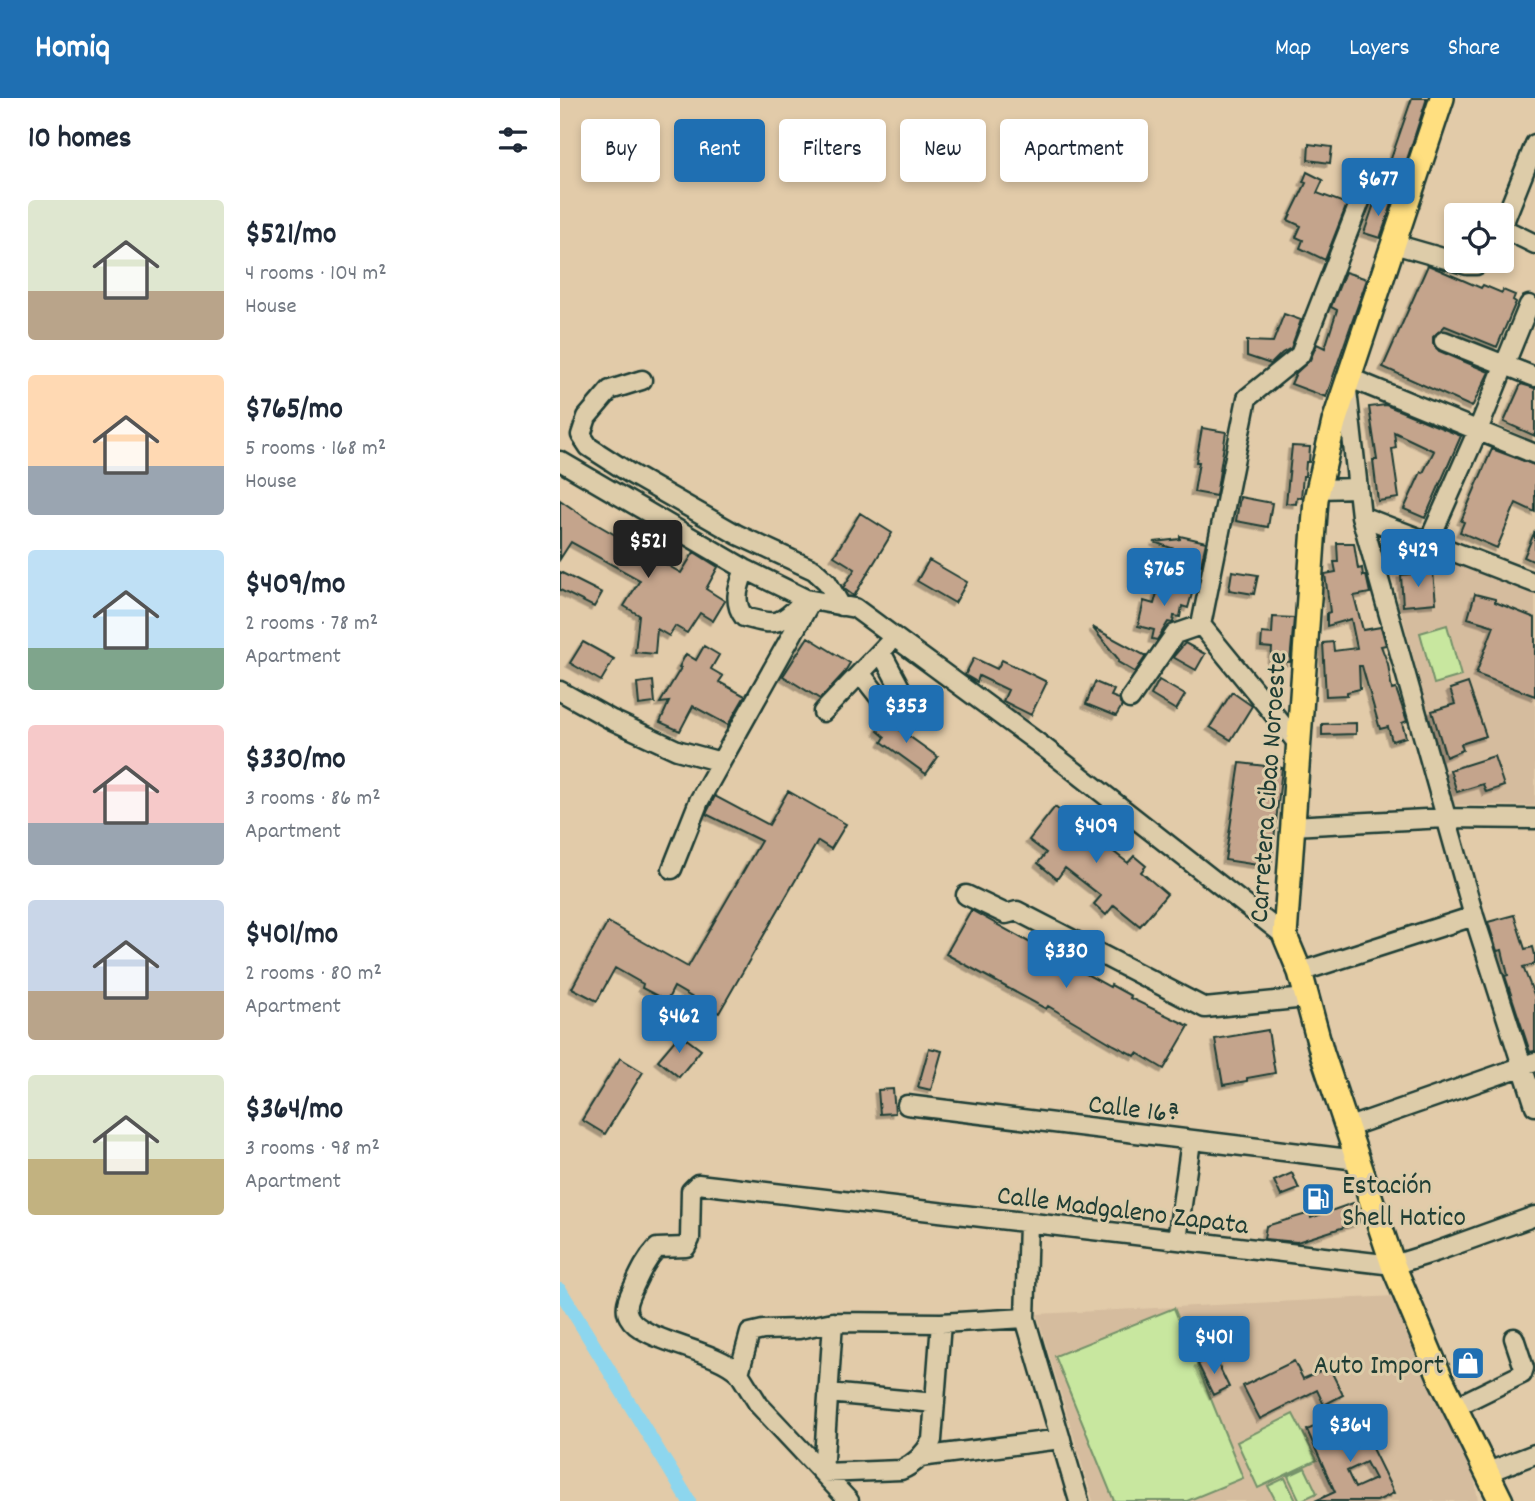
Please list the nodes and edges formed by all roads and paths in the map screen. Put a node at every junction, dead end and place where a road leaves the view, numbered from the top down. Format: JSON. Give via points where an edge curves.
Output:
{"nodes":[{"id":1,"x":1442,"y":98,"type":"edge"},
{"id":2,"x":1535,"y":144,"type":"edge"},
{"id":3,"x":1366,"y":186,"type":"dead end"},
{"id":4,"x":1512,"y":203,"type":"edge"},
{"id":5,"x":1514,"y":234,"type":"edge"},
{"id":6,"x":1394,"y":244,"type":"junction"},
{"id":7,"x":1535,"y":244,"type":"edge"},
{"id":8,"x":1444,"y":258,"type":"edge"},
{"id":9,"x":1529,"y":305,"type":"dead end"},
{"id":10,"x":1444,"y":341,"type":"dead end"},
{"id":11,"x":1505,"y":365,"type":"junction"},
{"id":12,"x":1535,"y":377,"type":"edge"},
{"id":13,"x":642,"y":380,"type":"dead end"},
{"id":14,"x":1348,"y":383,"type":"junction"},
{"id":15,"x":1478,"y":430,"type":"junction"},
{"id":16,"x":1535,"y":454,"type":"edge"},
{"id":17,"x":560,"y":461,"type":"edge"},
{"id":18,"x":1357,"y":488,"type":"junction"},
{"id":19,"x":1319,"y":489,"type":"junction"},
{"id":20,"x":1361,"y":516,"type":"junction"},
{"id":21,"x":1429,"y":541,"type":"junction"},
{"id":22,"x":745,"y":569,"type":"junction"},
{"id":23,"x":1535,"y":583,"type":"edge"},
{"id":24,"x":809,"y":600,"type":"junction"},
{"id":25,"x":841,"y":606,"type":"junction"},
{"id":26,"x":1201,"y":625,"type":"junction"},
{"id":27,"x":894,"y":637,"type":"junction"},
{"id":28,"x":881,"y":652,"type":"junction"},
{"id":29,"x":861,"y":674,"type":"junction"},
{"id":30,"x":560,"y":691,"type":"edge"},
{"id":31,"x":1130,"y":699,"type":"dead end"},
{"id":32,"x":823,"y":712,"type":"dead end"},
{"id":33,"x":1299,"y":745,"type":"junction"},
{"id":34,"x":721,"y":762,"type":"junction"},
{"id":35,"x":1446,"y":818,"type":"junction"},
{"id":36,"x":1535,"y":819,"type":"edge"},
{"id":37,"x":1292,"y":827,"type":"junction"},
{"id":38,"x":672,"y":869,"type":"dead end"},
{"id":39,"x":966,"y":895,"type":"dead end"},
{"id":40,"x":1474,"y":916,"type":"junction"},
{"id":41,"x":1284,"y":936,"type":"junction"},
{"id":42,"x":1300,"y":972,"type":"junction"},
{"id":43,"x":1306,"y":998,"type":"junction"},
{"id":44,"x":1528,"y":1064,"type":"edge"},
{"id":45,"x":907,"y":1105,"type":"dead end"},
{"id":46,"x":1535,"y":1107,"type":"edge"},
{"id":47,"x":1346,"y":1128,"type":"junction"},
{"id":48,"x":1191,"y":1141,"type":"junction"},
{"id":49,"x":1357,"y":1160,"type":"junction"},
{"id":50,"x":1535,"y":1216,"type":"edge"},
{"id":51,"x":1028,"y":1224,"type":"junction"},
{"id":52,"x":1177,"y":1240,"type":"junction"},
{"id":53,"x":1393,"y":1265,"type":"junction"},
{"id":54,"x":1025,"y":1318,"type":"junction"},
{"id":55,"x":833,"y":1322,"type":"junction"},
{"id":56,"x":941,"y":1323,"type":"junction"},
{"id":57,"x":1514,"y":1338,"type":"dead end"},
{"id":58,"x":739,"y":1373,"type":"junction"},
{"id":59,"x":828,"y":1393,"type":"junction"},
{"id":60,"x":935,"y":1403,"type":"junction"},
{"id":61,"x":1455,"y":1407,"type":"junction"},
{"id":62,"x":1061,"y":1439,"type":"junction"},
{"id":63,"x":1535,"y":1454,"type":"edge"},
{"id":64,"x":920,"y":1457,"type":"junction"},
{"id":65,"x":1488,"y":1472,"type":"junction"},
{"id":66,"x":823,"y":1474,"type":"junction"},
{"id":67,"x":1075,"y":1500,"type":"edge"},
{"id":68,"x":849,"y":1501,"type":"edge"},
{"id":69,"x":1501,"y":1501,"type":"edge"}],
"edges":[{"from":1,"to":6,"type":"main road","name":"Carretera Cibao Noroeste"},
{"from":2,"to":4,"type":"street"},
{"from":3,"to":26,"type":"street","via":[[1300,355],[1247,398]]},
{"from":5,"to":7,"type":"street"},
{"from":6,"to":8,"type":"street"},
{"from":6,"to":14,"type":"main road","name":"Carretera Cibao Noroeste"},
{"from":9,"to":11,"type":"street"},
{"from":10,"to":11,"type":"street"},
{"from":11,"to":12,"type":"street"},
{"from":11,"to":15,"type":"street"},
{"from":13,"to":25,"type":"street","via":[[610,390],[587,417],[581,435],[589,447],[738,535],[814,570]]},
{"from":14,"to":15,"type":"street"},
{"from":14,"to":18,"type":"street"},
{"from":14,"to":19,"type":"main road","name":"Carretera Cibao Noroeste"},
{"from":15,"to":16,"type":"street"},
{"from":15,"to":21,"type":"street"},
{"from":17,"to":22,"type":"street"},
{"from":18,"to":19,"type":"street"},
{"from":18,"to":20,"type":"street"},
{"from":19,"to":33,"type":"main road","name":"Carretera Cibao Noroeste"},
{"from":20,"to":21,"type":"street"},
{"from":20,"to":35,"type":"street"},
{"from":21,"to":23,"type":"street"},
{"from":22,"to":24,"type":"street"},
{"from":22,"to":24,"type":"street","via":[[736,596],[744,617],[777,623]]},
{"from":24,"to":25,"type":"street"},
{"from":24,"to":34,"type":"street"},
{"from":25,"to":27,"type":"street","via":[[855,608]]},
{"from":26,"to":31,"type":"street","via":[[1175,634]]},
{"from":26,"to":33,"type":"street"},
{"from":27,"to":28,"type":"street"},
{"from":27,"to":41,"type":"street","via":[[1045,748]]},
{"from":28,"to":29,"type":"street"},
{"from":28,"to":29,"type":"street","via":[[904,695],[903,703],[891,706],[883,702]]},
{"from":29,"to":32,"type":"street"},
{"from":30,"to":34,"type":"street","via":[[677,750]]},
{"from":33,"to":37,"type":"main road","name":"Carretera Cibao Noroeste"},
{"from":34,"to":38,"type":"street","via":[[692,815]]},
{"from":35,"to":36,"type":"street"},
{"from":35,"to":37,"type":"street"},
{"from":35,"to":40,"type":"street"},
{"from":37,"to":41,"type":"main road","name":"Carretera Cibao Noroeste"},
{"from":39,"to":43,"type":"street","via":[[1006,914],[1017,911],[1205,1008]]},
{"from":40,"to":42,"type":"street"},
{"from":40,"to":44,"type":"street"},
{"from":41,"to":42,"type":"main road","name":"Carretera Cibao Noroeste"},
{"from":42,"to":43,"type":"main road","name":"Carretera Cibao Noroeste"},
{"from":43,"to":47,"type":"main road","name":"Carretera Cibao Noroeste"},
{"from":44,"to":46,"type":"street"},
{"from":44,"to":47,"type":"street"},
{"from":45,"to":48,"type":"street","name":"Calle 16ª"},
{"from":47,"to":49,"type":"main road","name":"Carretera Cibao Noroeste"},
{"from":48,"to":49,"type":"street","name":"Calle 16ª"},
{"from":48,"to":52,"type":"street"},
{"from":49,"to":53,"type":"main road","name":"Carretera Cibao Noroeste"},
{"from":50,"to":53,"type":"street","name":"Calle Madgaleno Zapata"},
{"from":51,"to":52,"type":"street","name":"Calle Madgaleno Zapata"},
{"from":51,"to":54,"type":"street"},
{"from":51,"to":58,"type":"street","name":"Calle Madgaleno Zapata","via":[[698,1184],[691,1191],[686,1247],[657,1248],[646,1260],[628,1299],[627,1314],[649,1333],[729,1363]]},
{"from":52,"to":53,"type":"street","name":"Calle Madgaleno Zapata"},
{"from":53,"to":61,"type":"main road","name":"Carretera Cibao Noroeste"},
{"from":54,"to":56,"type":"street"},
{"from":54,"to":62,"type":"street"},
{"from":55,"to":56,"type":"street"},
{"from":55,"to":58,"type":"street","via":[[750,1333]]},
{"from":55,"to":59,"type":"street"},
{"from":56,"to":60,"type":"street"},
{"from":57,"to":61,"type":"street","via":[[1522,1374]]},
{"from":58,"to":66,"type":"street","via":[[759,1405]]},
{"from":59,"to":60,"type":"street"},
{"from":59,"to":66,"type":"street"},
{"from":60,"to":64,"type":"street","via":[[932,1440]]},
{"from":61,"to":65,"type":"main road","name":"Carretera Cibao Noroeste"},
{"from":62,"to":64,"type":"street"},
{"from":62,"to":67,"type":"street"},
{"from":63,"to":65,"type":"street"},
{"from":64,"to":66,"type":"street","via":[[901,1470]]},
{"from":65,"to":69,"type":"main road","name":"Carretera Cibao Noroeste"},
{"from":66,"to":68,"type":"street"}]}
